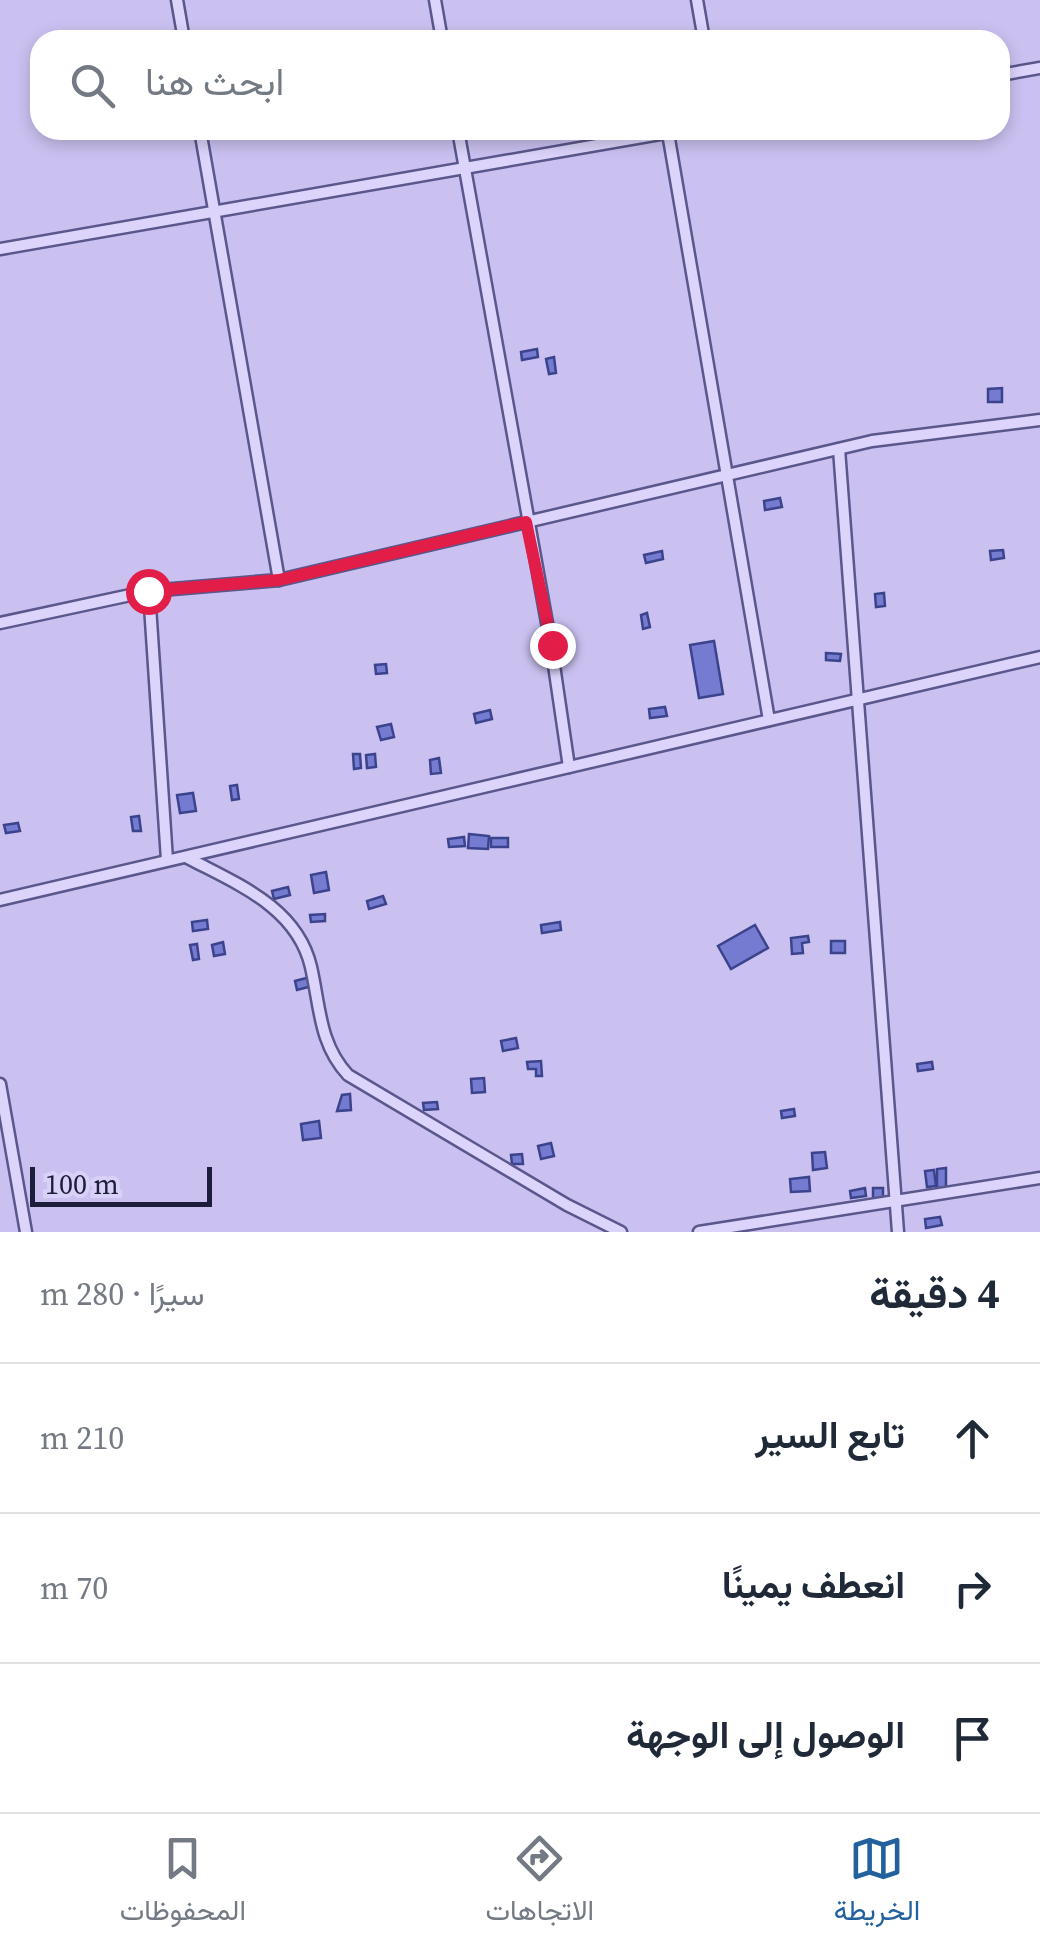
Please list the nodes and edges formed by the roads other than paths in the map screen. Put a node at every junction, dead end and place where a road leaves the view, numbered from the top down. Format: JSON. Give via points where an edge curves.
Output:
{"nodes":[{"id":1,"x":177,"y":0,"type":"edge"},
{"id":2,"x":435,"y":0,"type":"edge"},
{"id":3,"x":697,"y":0,"type":"edge"},
{"id":4,"x":182,"y":30,"type":"edge"},
{"id":5,"x":440,"y":30,"type":"edge"},
{"id":6,"x":702,"y":30,"type":"edge"},
{"id":7,"x":1040,"y":68,"type":"edge"},
{"id":8,"x":1010,"y":72,"type":"edge"},
{"id":9,"x":202,"y":140,"type":"edge"},
{"id":10,"x":460,"y":140,"type":"edge"},
{"id":11,"x":627,"y":140,"type":"edge"},
{"id":12,"x":669,"y":140,"type":"edge"},
{"id":13,"x":464,"y":168,"type":"junction"},
{"id":14,"x":214,"y":212,"type":"junction"},
{"id":15,"x":0,"y":249,"type":"edge"},
{"id":16,"x":1040,"y":420,"type":"edge"},
{"id":17,"x":839,"y":449,"type":"junction"},
{"id":18,"x":724,"y":476,"type":"junction"},
{"id":19,"x":526,"y":522,"type":"junction"},
{"id":20,"x":279,"y":580,"type":"junction"},
{"id":21,"x":148,"y":591,"type":"junction"},
{"id":22,"x":0,"y":623,"type":"edge"},
{"id":23,"x":1040,"y":656,"type":"edge"},
{"id":24,"x":857,"y":699,"type":"junction"},
{"id":25,"x":769,"y":720,"type":"junction"},
{"id":26,"x":568,"y":767,"type":"junction"},
{"id":27,"x":188,"y":858,"type":"junction"},
{"id":28,"x":167,"y":860,"type":"junction"},
{"id":29,"x":0,"y":900,"type":"edge"},
{"id":30,"x":0,"y":1084,"type":"edge"},
{"id":31,"x":1040,"y":1178,"type":"edge"},
{"id":32,"x":894,"y":1202,"type":"junction"},
{"id":33,"x":796,"y":1217,"type":"junction"},
{"id":34,"x":26,"y":1232,"type":"edge"},
{"id":35,"x":621,"y":1232,"type":"edge"},
{"id":36,"x":700,"y":1232,"type":"edge"},
{"id":37,"x":798,"y":1232,"type":"edge"},
{"id":38,"x":898,"y":1232,"type":"edge"}],
"edges":[{"from":1,"to":4,"type":"street"},
{"from":2,"to":5,"type":"street"},
{"from":3,"to":6,"type":"street"},
{"from":7,"to":8,"type":"street"},
{"from":9,"to":14,"type":"street"},
{"from":10,"to":13,"type":"street"},
{"from":11,"to":13,"type":"street"},
{"from":12,"to":18,"type":"street"},
{"from":13,"to":14,"type":"street"},
{"from":13,"to":19,"type":"street"},
{"from":14,"to":15,"type":"street"},
{"from":14,"to":20,"type":"street"},
{"from":16,"to":17,"type":"street"},
{"from":17,"to":18,"type":"street"},
{"from":17,"to":24,"type":"street"},
{"from":18,"to":19,"type":"street"},
{"from":18,"to":25,"type":"street"},
{"from":19,"to":20,"type":"street"},
{"from":19,"to":26,"type":"street"},
{"from":20,"to":21,"type":"street"},
{"from":21,"to":22,"type":"street"},
{"from":21,"to":28,"type":"street"},
{"from":23,"to":24,"type":"street"},
{"from":24,"to":25,"type":"street"},
{"from":24,"to":32,"type":"street"},
{"from":25,"to":26,"type":"street"},
{"from":26,"to":27,"type":"street"},
{"from":27,"to":28,"type":"street"},
{"from":27,"to":35,"type":"street","via":[[278,910],[298,934],[311,965],[323,1034],[348,1076]]},
{"from":28,"to":29,"type":"street"},
{"from":30,"to":34,"type":"street"},
{"from":31,"to":32,"type":"street"},
{"from":32,"to":33,"type":"street"},
{"from":32,"to":38,"type":"street"},
{"from":33,"to":36,"type":"street"},
{"from":33,"to":37,"type":"street"}]}
